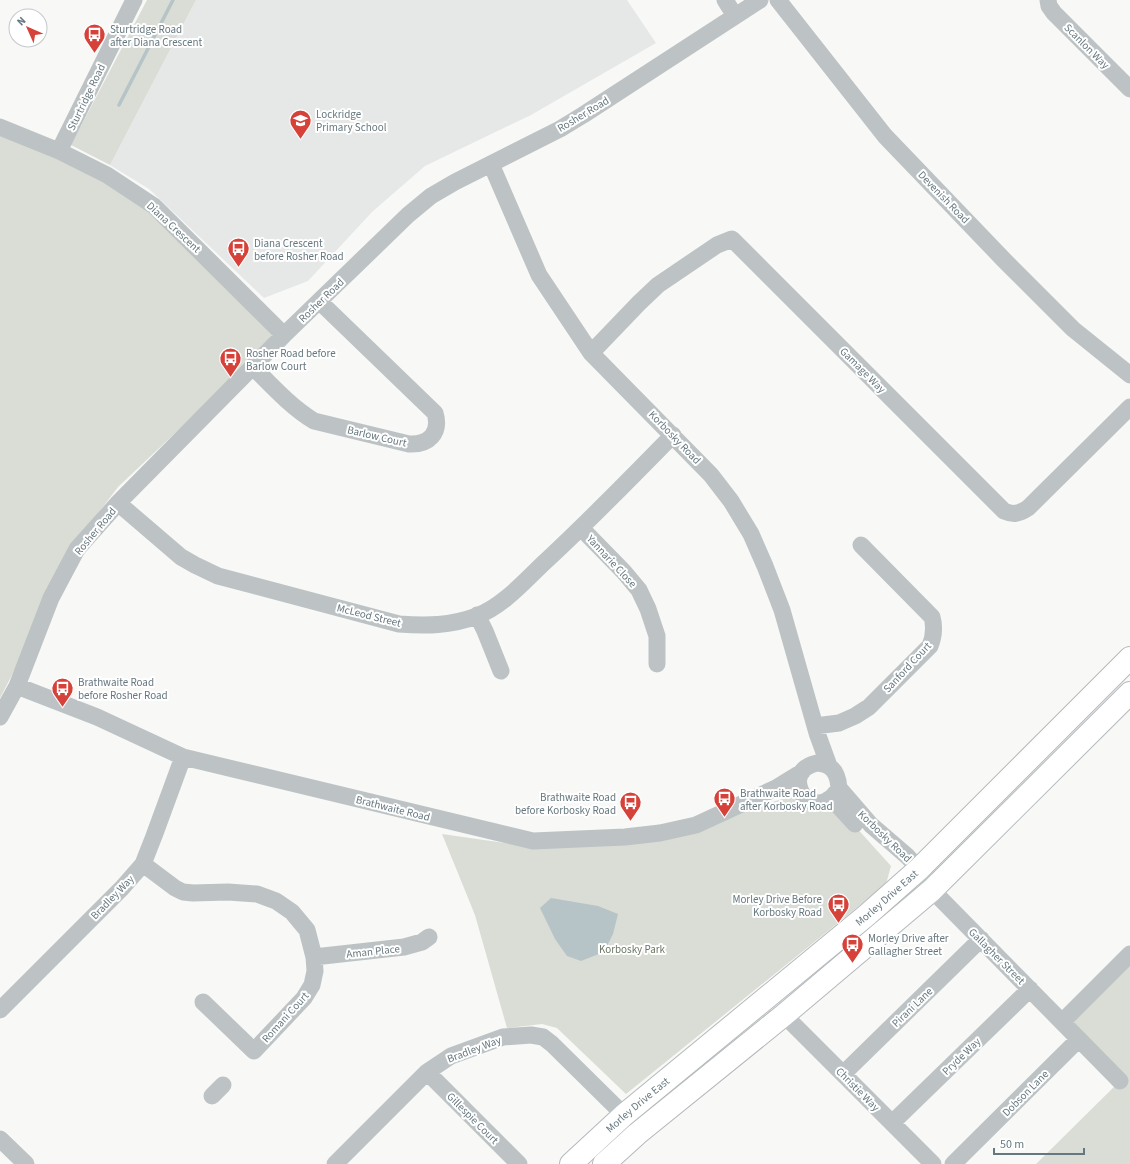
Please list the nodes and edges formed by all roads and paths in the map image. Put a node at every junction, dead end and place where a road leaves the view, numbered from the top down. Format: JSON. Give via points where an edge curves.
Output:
{"nodes":[{"id":1,"x":134,"y":0,"type":"edge"},
{"id":2,"x":725,"y":0,"type":"edge"},
{"id":3,"x":760,"y":0,"type":"edge"},
{"id":4,"x":778,"y":0,"type":"edge"},
{"id":5,"x":1048,"y":0,"type":"edge"},
{"id":6,"x":735,"y":16,"type":"junction"},
{"id":7,"x":1130,"y":90,"type":"edge"},
{"id":8,"x":0,"y":128,"type":"edge"},
{"id":9,"x":59,"y":151,"type":"junction"},
{"id":10,"x":491,"y":164,"type":"junction"},
{"id":11,"x":320,"y":302,"type":"junction"},
{"id":12,"x":284,"y":335,"type":"junction"},
{"id":13,"x":591,"y":352,"type":"junction"},
{"id":14,"x":253,"y":367,"type":"junction"},
{"id":15,"x":1130,"y":375,"type":"edge"},
{"id":16,"x":1130,"y":408,"type":"edge"},
{"id":17,"x":674,"y":435,"type":"junction"},
{"id":18,"x":118,"y":503,"type":"junction"},
{"id":19,"x":581,"y":528,"type":"junction"},
{"id":20,"x":861,"y":545,"type":"dead end"},
{"id":21,"x":477,"y":616,"type":"junction"},
{"id":22,"x":1130,"y":658,"type":"edge"},
{"id":23,"x":657,"y":664,"type":"dead end"},
{"id":24,"x":501,"y":671,"type":"dead end"},
{"id":25,"x":18,"y":686,"type":"junction"},
{"id":26,"x":1130,"y":693,"type":"edge"},
{"id":27,"x":0,"y":717,"type":"edge"},
{"id":28,"x":816,"y":730,"type":"junction"},
{"id":29,"x":183,"y":757,"type":"junction"},
{"id":30,"x":829,"y":766,"type":"junction"},
{"id":31,"x":804,"y":769,"type":"junction"},
{"id":32,"x":776,"y":788,"type":"junction"},
{"id":33,"x":800,"y":790,"type":"junction"},
{"id":34,"x":835,"y":793,"type":"junction"},
{"id":35,"x":143,"y":864,"type":"junction"},
{"id":36,"x":915,"y":873,"type":"junction"},
{"id":37,"x":932,"y":890,"type":"junction"},
{"id":38,"x":429,"y":937,"type":"dead end"},
{"id":39,"x":981,"y":939,"type":"junction"},
{"id":40,"x":1130,"y":954,"type":"edge"},
{"id":41,"x":314,"y":957,"type":"junction"},
{"id":42,"x":1030,"y":989,"type":"junction"},
{"id":43,"x":203,"y":1002,"type":"dead end"},
{"id":44,"x":0,"y":1010,"type":"edge"},
{"id":45,"x":784,"y":1015,"type":"junction"},
{"id":46,"x":1062,"y":1022,"type":"junction"},
{"id":47,"x":1079,"y":1039,"type":"junction"},
{"id":48,"x":427,"y":1072,"type":"junction"},
{"id":49,"x":843,"y":1074,"type":"junction"},
{"id":50,"x":1120,"y":1081,"type":"dead end"},
{"id":51,"x":624,"y":1115,"type":"junction"},
{"id":52,"x":892,"y":1123,"type":"junction"},
{"id":53,"x":0,"y":1139,"type":"edge"},
{"id":54,"x":26,"y":1164,"type":"edge"},
{"id":55,"x":335,"y":1164,"type":"edge"},
{"id":56,"x":519,"y":1164,"type":"edge"},
{"id":57,"x":571,"y":1164,"type":"edge"},
{"id":58,"x":604,"y":1164,"type":"edge"},
{"id":59,"x":933,"y":1164,"type":"edge"},
{"id":60,"x":953,"y":1164,"type":"edge"}],
"edges":[{"from":1,"to":9,"type":"street","name":"Sturtridge Road"},
{"from":2,"to":6,"type":"street"},
{"from":3,"to":6,"type":"street","name":"Rosher Road"},
{"from":4,"to":15,"type":"street","name":"Devenish Road","via":[[885,136],[1068,323]]},
{"from":5,"to":7,"type":"street","name":"Scanlon Way","via":[[1054,13]]},
{"from":6,"to":10,"type":"street","name":"Rosher Road","via":[[584,115]]},
{"from":8,"to":9,"type":"street","name":"Diana Crescent"},
{"from":9,"to":12,"type":"street","name":"Diana Crescent","via":[[107,175],[154,206]]},
{"from":10,"to":11,"type":"street","name":"Rosher Road","via":[[431,196],[408,215]]},
{"from":10,"to":13,"type":"street","name":"Korbosky Road","via":[[540,275]]},
{"from":11,"to":12,"type":"street","name":"Rosher Road"},
{"from":11,"to":14,"type":"street","name":"Barlow Court","via":[[435,413],[436,429],[432,437],[419,444],[410,444],[314,421],[295,407]]},
{"from":12,"to":14,"type":"street","name":"Rosher Road"},
{"from":13,"to":16,"type":"street","name":"Gamage Way","via":[[658,285],[717,245],[732,239],[1004,511],[1022,513]]},
{"from":13,"to":17,"type":"street","name":"Korbosky Road"},
{"from":14,"to":18,"type":"street","name":"Rosher Road"},
{"from":17,"to":19,"type":"street","name":"McLeod Street"},
{"from":17,"to":28,"type":"street","name":"Korbosky Road","via":[[712,475],[750,534],[782,610]]},
{"from":18,"to":21,"type":"street","name":"McLeod Street","via":[[181,557],[218,576],[399,624],[426,626]]},
{"from":18,"to":25,"type":"street","name":"Rosher Road","via":[[77,549],[51,598]]},
{"from":19,"to":21,"type":"street","name":"McLeod Street","via":[[516,589],[498,604]]},
{"from":19,"to":23,"type":"street","name":"Yannarie Close","via":[[639,590],[657,636]]},
{"from":20,"to":28,"type":"street","name":"Sanford Court","via":[[932,617],[933,638],[930,646],[869,707],[839,723]]},
{"from":21,"to":24,"type":"street"},
{"from":22,"to":36,"type":"main road","name":"Morley Drive East"},
{"from":25,"to":27,"type":"street","name":"Rosher Road"},
{"from":25,"to":29,"type":"street","name":"Brathwaite Road"},
{"from":26,"to":37,"type":"main road","name":"Morley Drive East"},
{"from":28,"to":30,"type":"street","name":"Korbosky Road"},
{"from":28,"to":31,"type":"street"},
{"from":29,"to":32,"type":"street","name":"Brathwaite Road","via":[[533,841],[625,838],[660,833],[696,825]]},
{"from":29,"to":35,"type":"street","name":"Bradley Way"},
{"from":30,"to":31,"type":"street","via":[[817,762]]},
{"from":30,"to":34,"type":"street","via":[[837,775]]},
{"from":31,"to":32,"type":"street","name":"Brathwaite Road"},
{"from":31,"to":33,"type":"street","via":[[799,778]]},
{"from":32,"to":33,"type":"street","name":"Brathwaite Road"},
{"from":33,"to":34,"type":"street","via":[[813,802],[820,802]]},
{"from":34,"to":36,"type":"street","name":"Korbosky Road","via":[[852,821]]},
{"from":35,"to":41,"type":"street","name":"Romani Court","via":[[183,892],[257,894],[276,900],[292,912],[307,930]]},
{"from":35,"to":44,"type":"street","name":"Bradley Way"},
{"from":36,"to":37,"type":"street","name":"Korbosky Road"},
{"from":36,"to":51,"type":"main road","name":"Morley Drive East"},
{"from":37,"to":39,"type":"street","name":"Gallagher Street"},
{"from":37,"to":45,"type":"main road","name":"Morley Drive East"},
{"from":38,"to":41,"type":"street","name":"Aman Place","via":[[404,948]]},
{"from":39,"to":42,"type":"street","name":"Gallagher Street"},
{"from":39,"to":49,"type":"street","name":"Pirani Lane"},
{"from":40,"to":46,"type":"street"},
{"from":41,"to":43,"type":"street","name":"Romani Court","via":[[312,985],[304,998],[254,1051]]},
{"from":42,"to":46,"type":"street","name":"Gallagher Street"},
{"from":42,"to":52,"type":"street","name":"Pryde Way"},
{"from":45,"to":49,"type":"street","name":"Christie Way"},
{"from":45,"to":58,"type":"main road","name":"Morley Drive East","via":[[643,1129]]},
{"from":46,"to":47,"type":"street","name":"Gallagher Street"},
{"from":47,"to":50,"type":"street","name":"Gallagher Street"},
{"from":47,"to":60,"type":"street","name":"Dobson Lane"},
{"from":48,"to":51,"type":"street","name":"Bradley Way","via":[[451,1056],[503,1037],[543,1037]]},
{"from":48,"to":55,"type":"street","name":"Bradley Way"},
{"from":48,"to":56,"type":"street","name":"Gillespie Court"},
{"from":49,"to":52,"type":"street","name":"Christie Way"},
{"from":51,"to":57,"type":"main road","name":"Morley Drive East"},
{"from":52,"to":59,"type":"street","name":"Christie Way"},
{"from":53,"to":54,"type":"street"}]}
